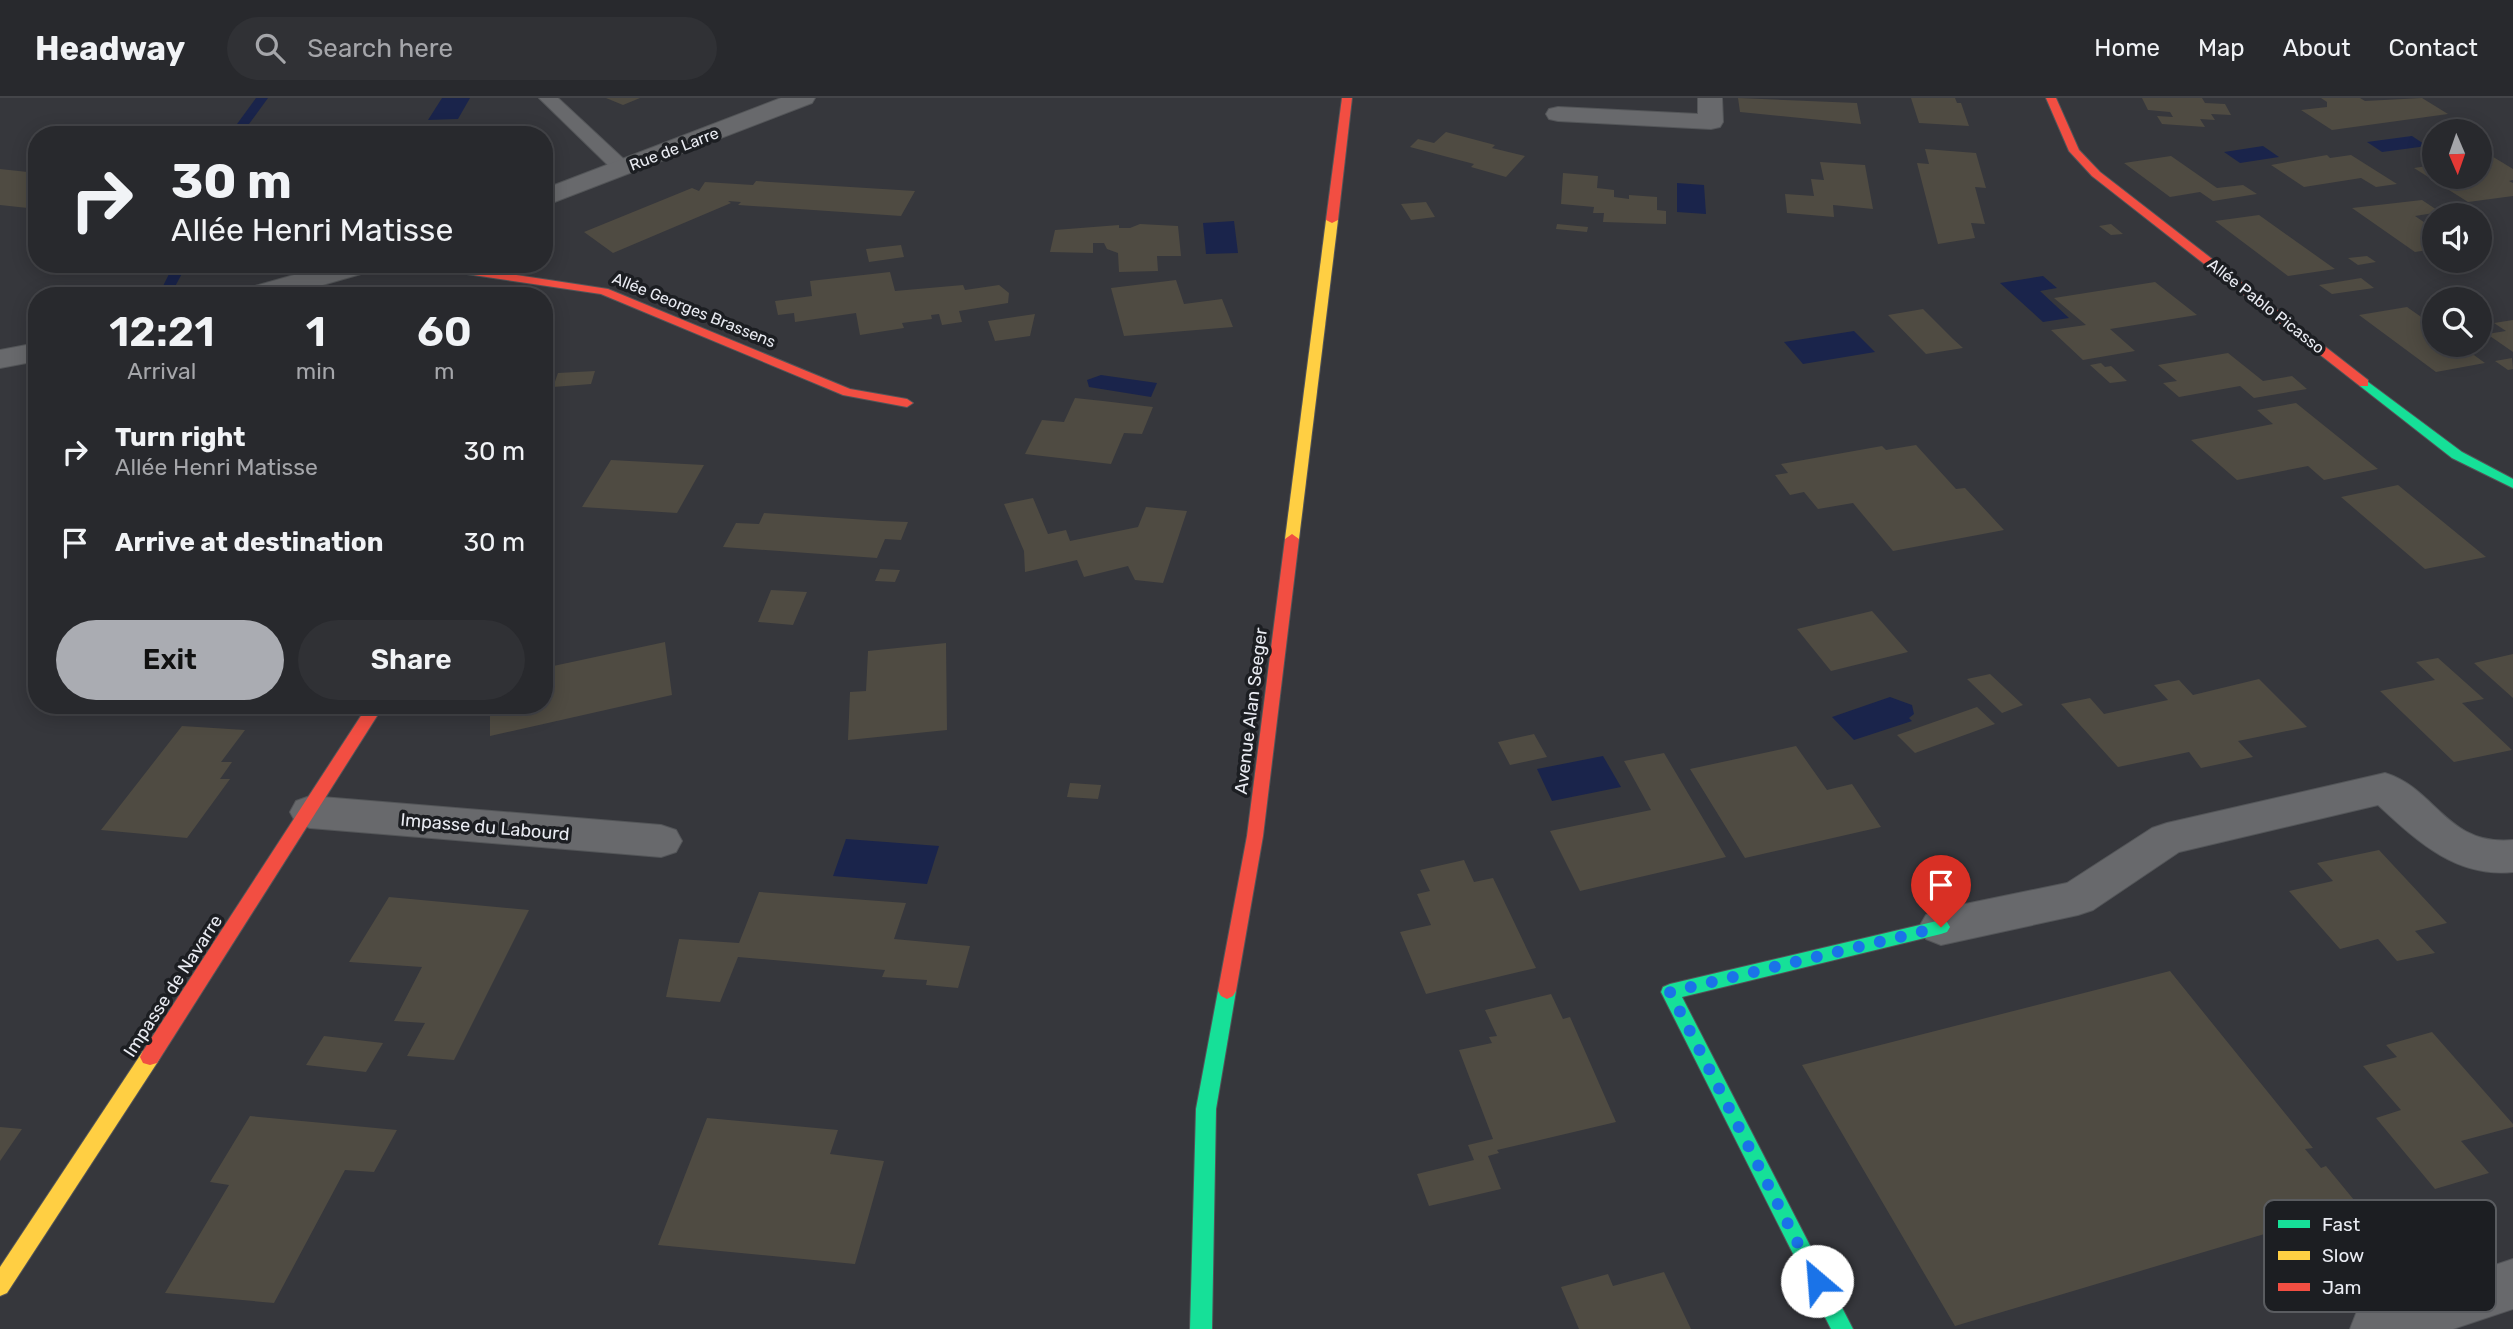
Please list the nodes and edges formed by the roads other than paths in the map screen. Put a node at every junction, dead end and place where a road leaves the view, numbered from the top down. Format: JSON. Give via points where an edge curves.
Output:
{"nodes":[{"id":1,"x":548,"y":98,"type":"edge"},
{"id":2,"x":803,"y":98,"type":"edge"},
{"id":3,"x":1347,"y":98,"type":"edge"},
{"id":4,"x":1710,"y":98,"type":"edge"},
{"id":5,"x":2051,"y":98,"type":"edge"},
{"id":6,"x":1558,"y":114,"type":"dead end"},
{"id":7,"x":622,"y":168,"type":"junction"},
{"id":8,"x":553,"y":195,"type":"edge"},
{"id":9,"x":333,"y":273,"type":"edge"},
{"id":10,"x":482,"y":273,"type":"edge"},
{"id":11,"x":283,"y":287,"type":"edge"},
{"id":12,"x":28,"y":354,"type":"edge"},
{"id":13,"x":0,"y":359,"type":"edge"},
{"id":14,"x":907,"y":403,"type":"dead end"},
{"id":15,"x":2513,"y":484,"type":"edge"},
{"id":16,"x":370,"y":714,"type":"edge"},
{"id":17,"x":310,"y":812,"type":"junction"},
{"id":18,"x":661,"y":841,"type":"dead end"},
{"id":19,"x":2513,"y":856,"type":"edge"},
{"id":20,"x":1941,"y":927,"type":"joint"},
{"id":21,"x":2513,"y":1284,"type":"edge"},
{"id":22,"x":0,"y":1286,"type":"edge"},
{"id":23,"x":2496,"y":1290,"type":"edge"},
{"id":24,"x":2428,"y":1312,"type":"edge"},
{"id":25,"x":1201,"y":1329,"type":"edge"},
{"id":26,"x":1842,"y":1329,"type":"edge"},
{"id":27,"x":2376,"y":1329,"type":"edge"}],
"edges":[{"from":1,"to":7,"type":"lane"},
{"from":2,"to":7,"type":"street","name":"Rue de Larre"},
{"from":3,"to":25,"type":"street","name":"Avenue Alan Seeger","via":[[1255,836],[1206,1109]]},
{"from":4,"to":6,"type":"street","via":[[1711,122]]},
{"from":5,"to":15,"type":"street","name":"Allée Pablo Picasso","via":[[2074,151],[2096,174],[2456,454]]},
{"from":7,"to":8,"type":"street","name":"Rue de Larre"},
{"from":9,"to":11,"type":"street"},
{"from":10,"to":14,"type":"street","name":"Allée Georges Brassens","via":[[604,291],[847,392]]},
{"from":12,"to":13,"type":"street"},
{"from":16,"to":17,"type":"street","name":"Impasse de Navarre"},
{"from":17,"to":18,"type":"street","name":"Impasse du Labourd"},
{"from":17,"to":22,"type":"street","name":"Impasse de Navarre"},
{"from":19,"to":20,"type":"street","via":[[2498,860],[2455,848],[2385,788],[2167,839],[2078,898]]},
{"from":20,"to":26,"type":"street","via":[[1670,992]]},
{"from":21,"to":23,"type":"street"},
{"from":24,"to":27,"type":"street"}]}
